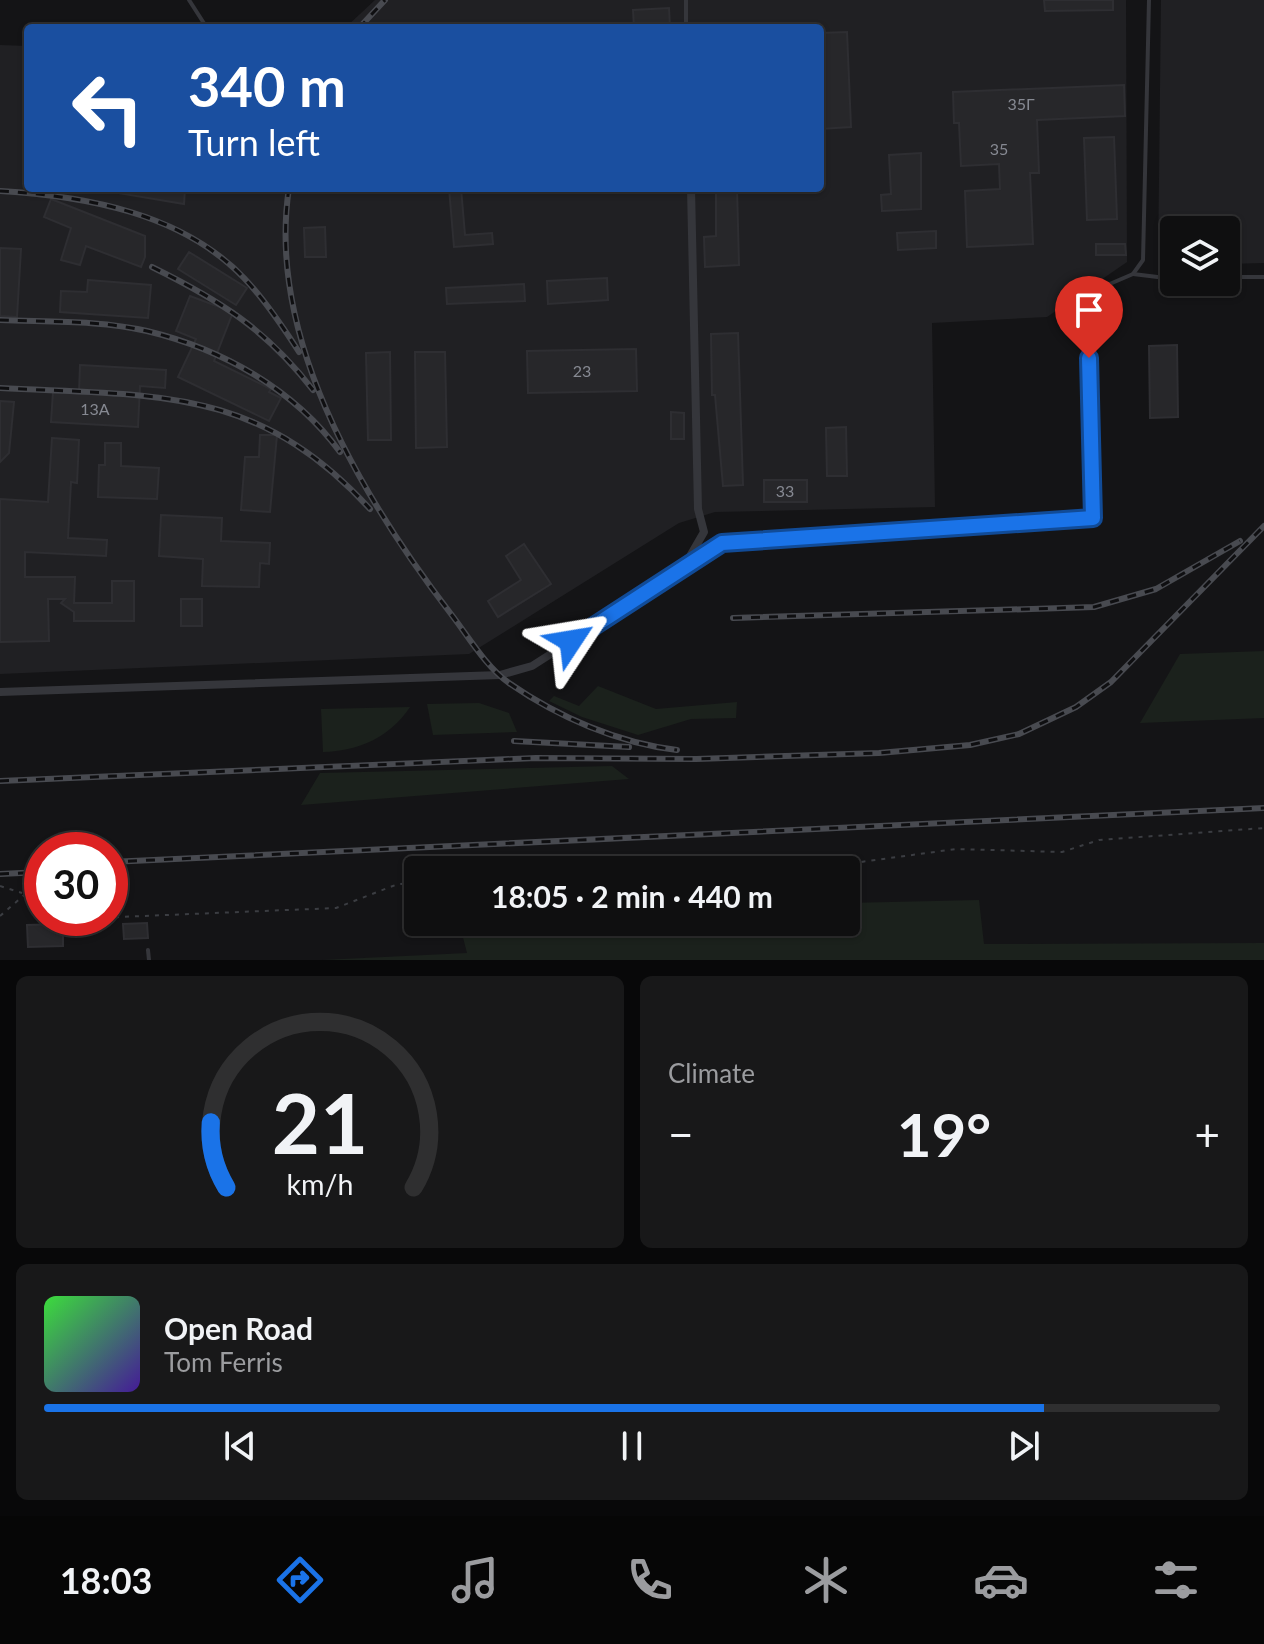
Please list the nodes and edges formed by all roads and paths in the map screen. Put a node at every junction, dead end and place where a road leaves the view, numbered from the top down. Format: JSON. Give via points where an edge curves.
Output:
{"nodes":[{"id":1,"x":189,"y":0,"type":"edge"},
{"id":2,"x":686,"y":0,"type":"edge"},
{"id":3,"x":1149,"y":0,"type":"edge"},
{"id":4,"x":204,"y":24,"type":"edge"},
{"id":5,"x":686,"y":24,"type":"edge"},
{"id":6,"x":691,"y":192,"type":"edge"},
{"id":7,"x":1133,"y":274,"type":"junction"},
{"id":8,"x":1160,"y":277,"type":"edge"},
{"id":9,"x":1240,"y":277,"type":"edge"},
{"id":10,"x":1264,"y":277,"type":"edge"},
{"id":11,"x":682,"y":570,"type":"junction"},
{"id":12,"x":0,"y":692,"type":"edge"},
{"id":13,"x":1264,"y":828,"type":"edge"},
{"id":14,"x":860,"y":862,"type":"edge"},
{"id":15,"x":404,"y":884,"type":"edge"},
{"id":16,"x":0,"y":886,"type":"edge"},
{"id":17,"x":23,"y":893,"type":"joint"},
{"id":18,"x":0,"y":916,"type":"edge"},
{"id":19,"x":128,"y":917,"type":"edge"},
{"id":20,"x":148,"y":950,"type":"dead end"},
{"id":21,"x":149,"y":960,"type":"edge"}],
"edges":[{"from":1,"to":4,"type":"lane"},
{"from":2,"to":5,"type":"lane"},
{"from":3,"to":7,"type":"lane","via":[[1143,260]]},
{"from":6,"to":11,"type":"street","via":[[698,509],[704,532]]},
{"from":7,"to":8,"type":"lane"},
{"from":7,"to":11,"type":"lane","via":[[1105,286],[1094,302],[1089,358],[1093,518],[722,543]]},
{"from":9,"to":10,"type":"lane"},
{"from":11,"to":12,"type":"street","via":[[532,666],[500,675]]},
{"from":13,"to":14,"type":"path","via":[[1099,840],[1062,852],[956,849]]},
{"from":15,"to":19,"type":"path","via":[[336,908]]},
{"from":16,"to":17,"type":"path"},
{"from":17,"to":18,"type":"path"},
{"from":20,"to":21,"type":"lane"}]}
